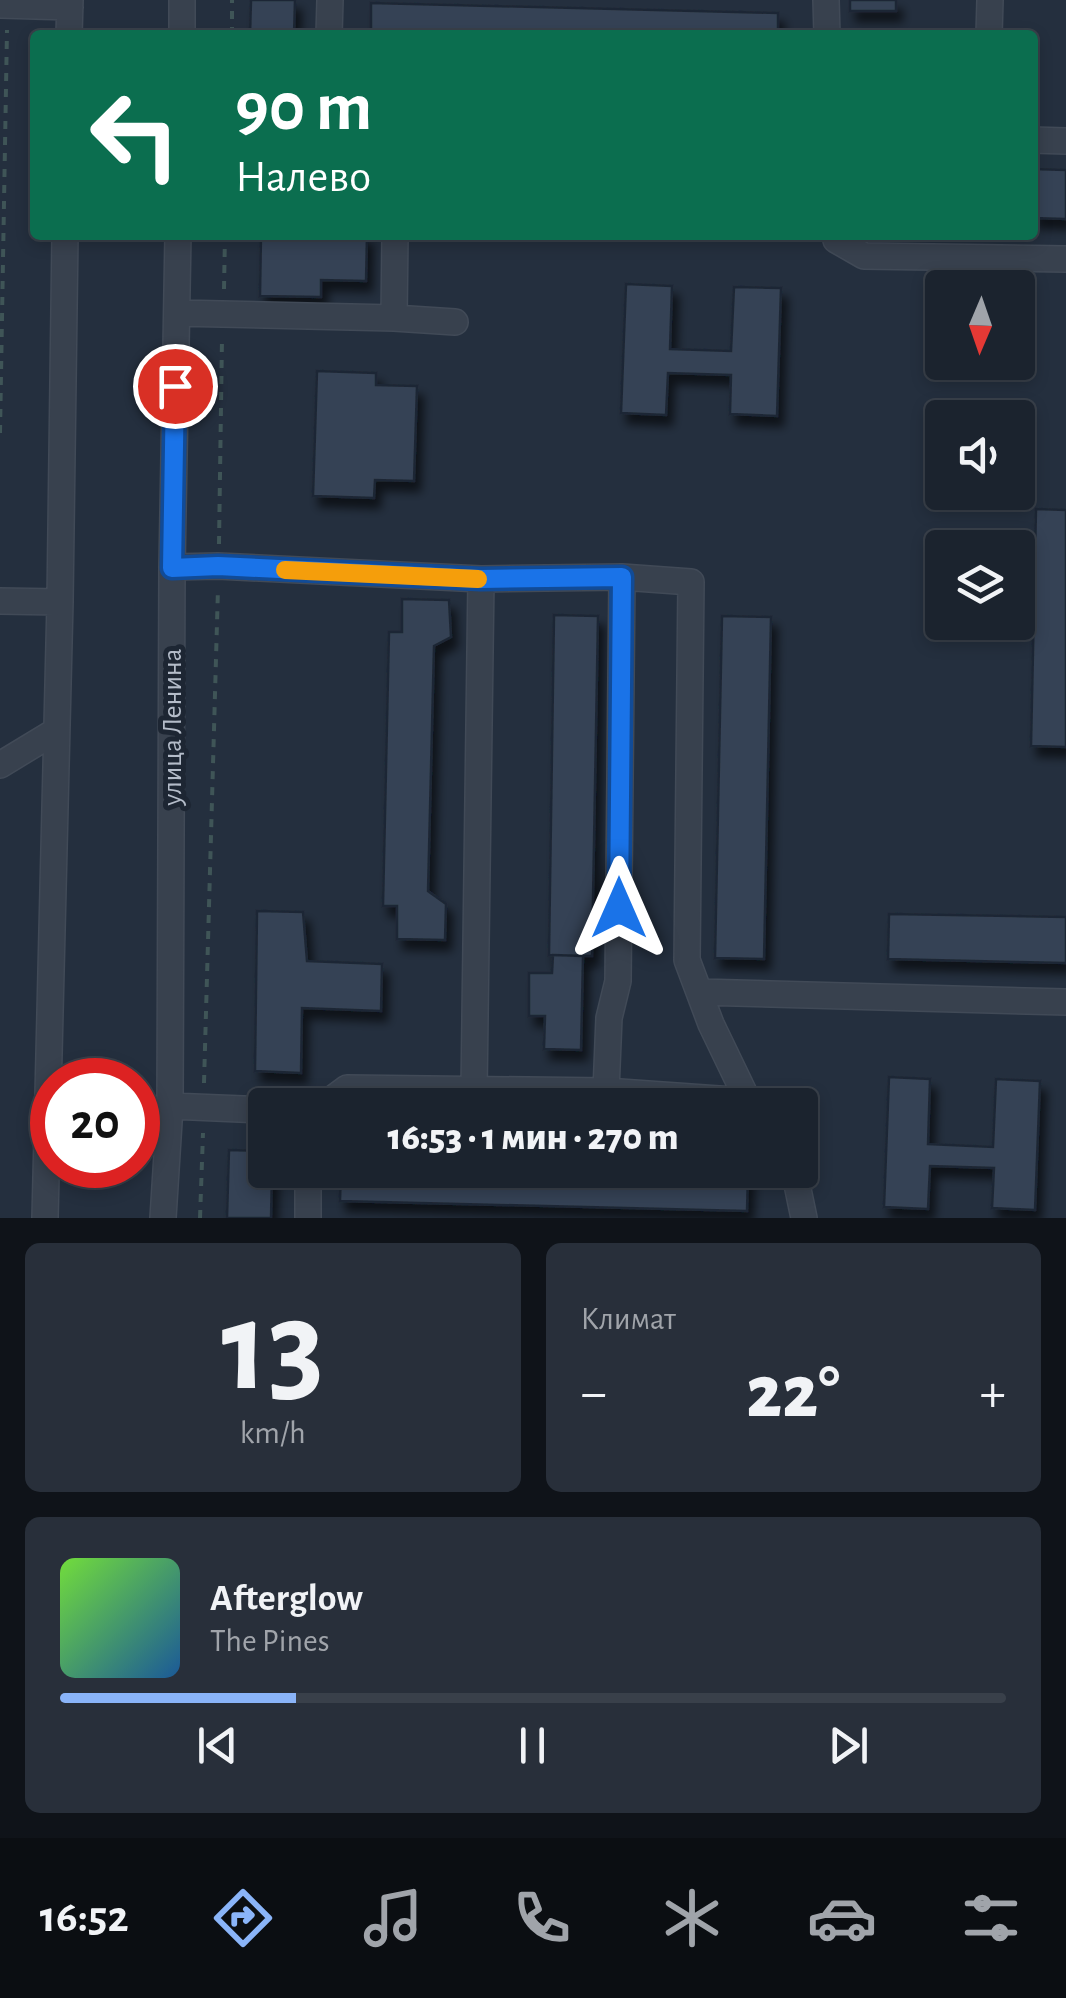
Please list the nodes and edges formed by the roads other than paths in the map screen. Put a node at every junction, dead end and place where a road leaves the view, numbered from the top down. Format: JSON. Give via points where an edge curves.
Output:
{"nodes":[{"id":1,"x":182,"y":0,"type":"edge"},
{"id":2,"x":330,"y":0,"type":"edge"},
{"id":3,"x":826,"y":0,"type":"edge"},
{"id":4,"x":990,"y":0,"type":"edge"},
{"id":5,"x":70,"y":3,"type":"edge"},
{"id":6,"x":4,"y":5,"type":"edge"},
{"id":7,"x":69,"y":30,"type":"edge"},
{"id":8,"x":182,"y":30,"type":"edge"},
{"id":9,"x":328,"y":30,"type":"edge"},
{"id":10,"x":826,"y":30,"type":"edge"},
{"id":11,"x":990,"y":30,"type":"edge"},
{"id":12,"x":1038,"y":140,"type":"edge"},
{"id":13,"x":1066,"y":141,"type":"edge"},
{"id":14,"x":64,"y":240,"type":"edge"},
{"id":15,"x":178,"y":240,"type":"edge"},
{"id":16,"x":394,"y":240,"type":"edge"},
{"id":17,"x":836,"y":240,"type":"edge"},
{"id":18,"x":1066,"y":259,"type":"edge"},
{"id":19,"x":177,"y":314,"type":"junction"},
{"id":20,"x":394,"y":318,"type":"junction"},
{"id":21,"x":455,"y":322,"type":"dead end"},
{"id":22,"x":172,"y":568,"type":"junction"},
{"id":23,"x":622,"y":577,"type":"junction"},
{"id":24,"x":481,"y":579,"type":"junction"},
{"id":25,"x":0,"y":601,"type":"edge"},
{"id":26,"x":60,"y":602,"type":"junction"},
{"id":27,"x":56,"y":731,"type":"junction"},
{"id":28,"x":0,"y":764,"type":"edge"},
{"id":29,"x":699,"y":992,"type":"junction"},
{"id":30,"x":1066,"y":1002,"type":"edge"},
{"id":31,"x":474,"y":1088,"type":"edge"},
{"id":32,"x":606,"y":1088,"type":"edge"},
{"id":33,"x":741,"y":1088,"type":"edge"},
{"id":34,"x":170,"y":1106,"type":"junction"},
{"id":35,"x":248,"y":1109,"type":"edge"},
{"id":36,"x":308,"y":1188,"type":"edge"},
{"id":37,"x":798,"y":1188,"type":"edge"},
{"id":38,"x":45,"y":1218,"type":"edge"},
{"id":39,"x":163,"y":1218,"type":"edge"},
{"id":40,"x":308,"y":1218,"type":"edge"},
{"id":41,"x":804,"y":1218,"type":"edge"}],
"edges":[{"from":1,"to":8,"type":"street"},
{"from":2,"to":9,"type":"street"},
{"from":3,"to":10,"type":"street"},
{"from":4,"to":11,"type":"street"},
{"from":5,"to":6,"type":"street"},
{"from":5,"to":7,"type":"street"},
{"from":12,"to":13,"type":"street"},
{"from":14,"to":26,"type":"street"},
{"from":15,"to":19,"type":"street","name":"улица Ленина"},
{"from":16,"to":20,"type":"street"},
{"from":17,"to":18,"type":"street","via":[[864,256]]},
{"from":19,"to":20,"type":"street"},
{"from":19,"to":22,"type":"street","name":"улица Ленина"},
{"from":20,"to":21,"type":"street"},
{"from":22,"to":24,"type":"street"},
{"from":22,"to":34,"type":"street","name":"улица Ленина"},
{"from":23,"to":24,"type":"street"},
{"from":23,"to":29,"type":"street","via":[[691,582],[687,960]]},
{"from":23,"to":32,"type":"street","via":[[618,981]]},
{"from":24,"to":31,"type":"street"},
{"from":25,"to":26,"type":"street"},
{"from":26,"to":27,"type":"street"},
{"from":27,"to":28,"type":"street"},
{"from":27,"to":38,"type":"street"},
{"from":29,"to":30,"type":"street"},
{"from":29,"to":33,"type":"street"},
{"from":34,"to":35,"type":"street"},
{"from":34,"to":39,"type":"street","name":"улица Ленина"},
{"from":36,"to":40,"type":"street"},
{"from":37,"to":41,"type":"street"}]}
